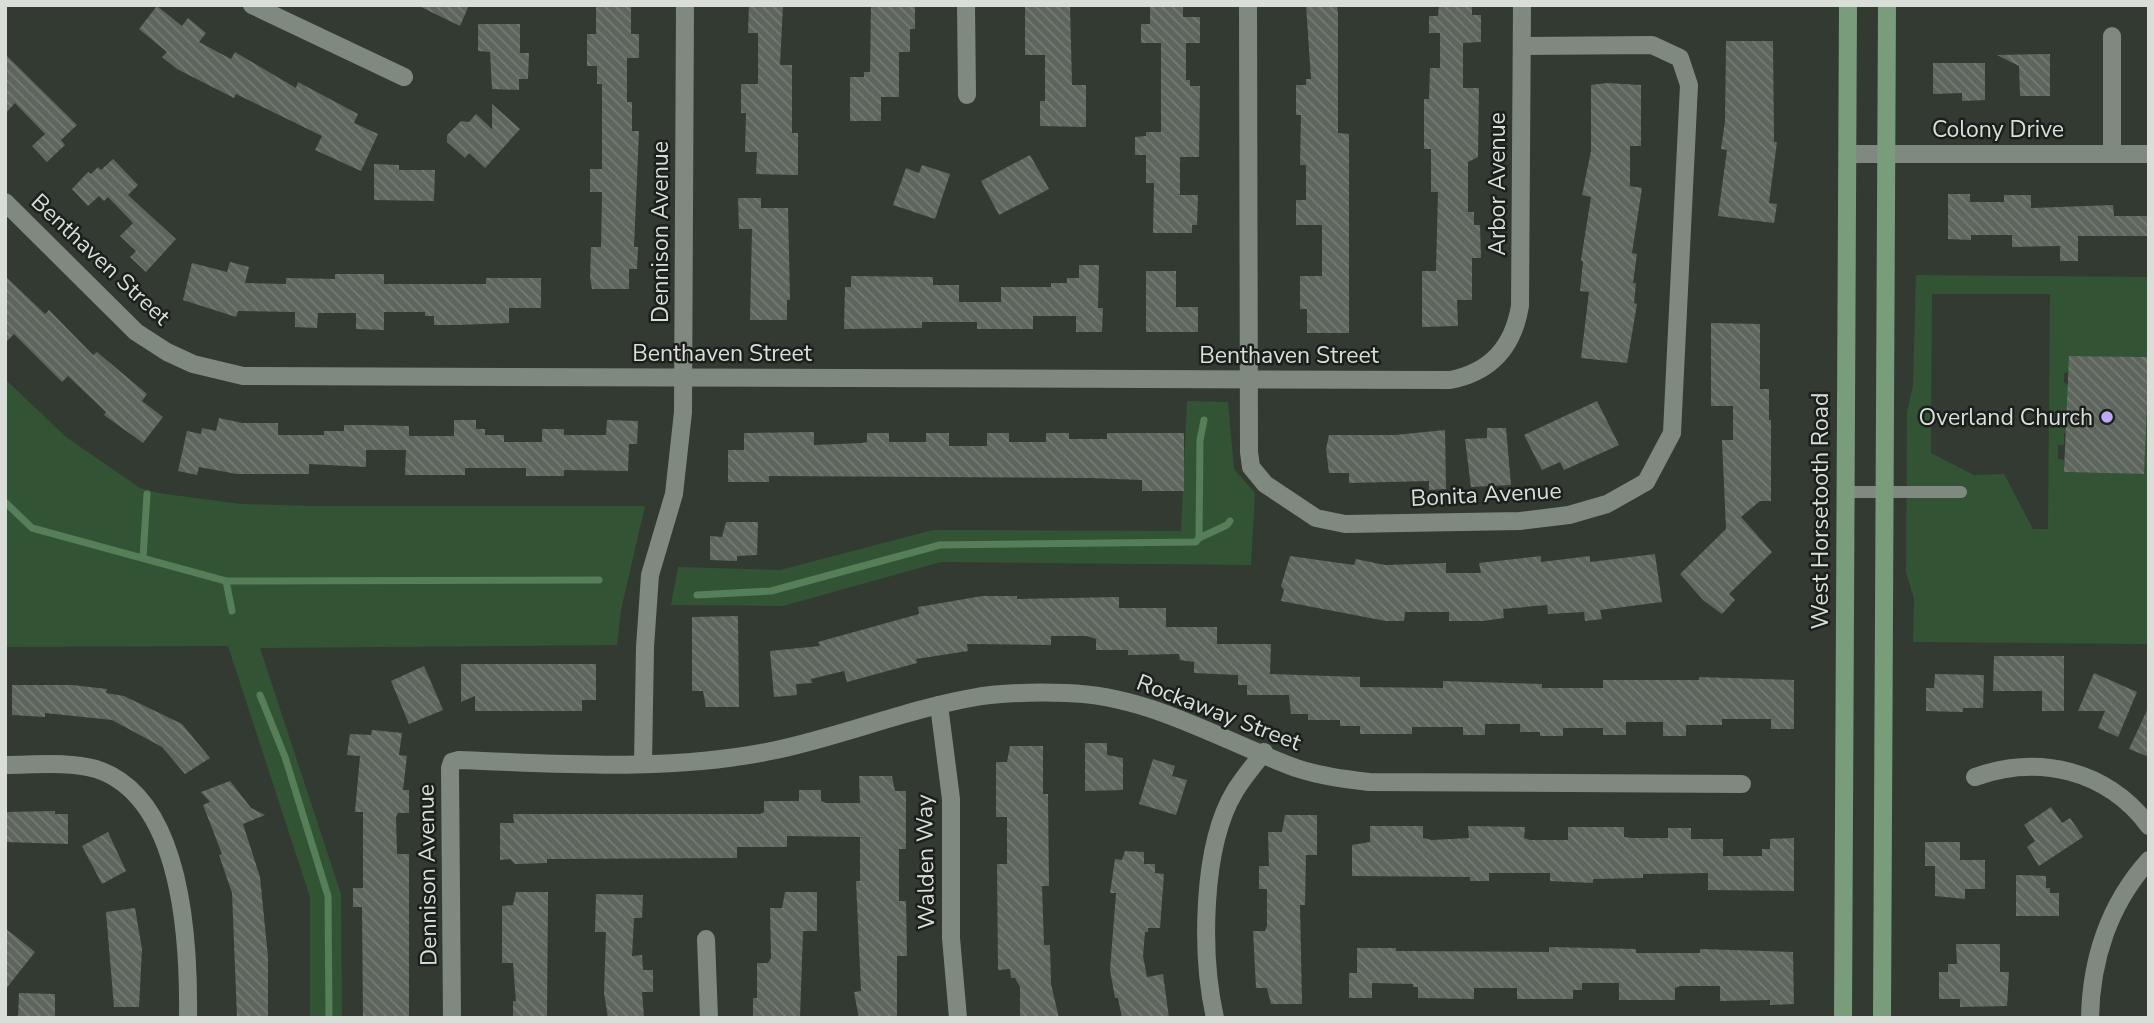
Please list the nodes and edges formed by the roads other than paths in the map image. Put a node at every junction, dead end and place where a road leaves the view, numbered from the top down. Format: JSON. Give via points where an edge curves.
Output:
{"nodes":[{"id":1,"x":252,"y":5,"type":"edge"},
{"id":2,"x":685,"y":5,"type":"edge"},
{"id":3,"x":966,"y":5,"type":"edge"},
{"id":4,"x":1248,"y":5,"type":"edge"},
{"id":5,"x":1522,"y":5,"type":"edge"},
{"id":6,"x":1848,"y":5,"type":"edge"},
{"id":7,"x":1887,"y":5,"type":"edge"},
{"id":8,"x":2112,"y":36,"type":"dead end"},
{"id":9,"x":1522,"y":46,"type":"junction"},
{"id":10,"x":404,"y":77,"type":"dead end"},
{"id":11,"x":967,"y":96,"type":"dead end"},
{"id":12,"x":1848,"y":154,"type":"junction"},
{"id":13,"x":1886,"y":154,"type":"junction"},
{"id":14,"x":2112,"y":154,"type":"junction"},
{"id":15,"x":2149,"y":154,"type":"edge"},
{"id":16,"x":5,"y":202,"type":"edge"},
{"id":17,"x":1497,"y":358,"type":"joint"},
{"id":18,"x":683,"y":377,"type":"junction"},
{"id":19,"x":1247,"y":379,"type":"junction"},
{"id":20,"x":1844,"y":492,"type":"junction"},
{"id":21,"x":1884,"y":492,"type":"junction"},
{"id":22,"x":1961,"y":492,"type":"dead end"},
{"id":23,"x":939,"y":705,"type":"junction"},
{"id":24,"x":1264,"y":752,"type":"junction"},
{"id":25,"x":643,"y":763,"type":"junction"},
{"id":26,"x":5,"y":765,"type":"edge"},
{"id":27,"x":1975,"y":777,"type":"dead end"},
{"id":28,"x":1742,"y":784,"type":"dead end"},
{"id":29,"x":2149,"y":826,"type":"edge"},
{"id":30,"x":2149,"y":860,"type":"edge"},
{"id":31,"x":706,"y":939,"type":"dead end"},
{"id":32,"x":188,"y":1018,"type":"edge"},
{"id":33,"x":452,"y":1018,"type":"edge"},
{"id":34,"x":709,"y":1018,"type":"edge"},
{"id":35,"x":958,"y":1018,"type":"edge"},
{"id":36,"x":1215,"y":1018,"type":"edge"},
{"id":37,"x":1843,"y":1018,"type":"edge"},
{"id":38,"x":1882,"y":1018,"type":"edge"},
{"id":39,"x":2090,"y":1018,"type":"edge"}],
"edges":[{"from":1,"to":10,"type":"street"},
{"from":2,"to":18,"type":"street","name":"Dennison Avenue"},
{"from":3,"to":11,"type":"street"},
{"from":4,"to":19,"type":"street","name":"Bonita Avenue"},
{"from":5,"to":9,"type":"street","name":"Arbor Avenue"},
{"from":6,"to":12,"type":"main road","name":"West Horsetooth Road"},
{"from":7,"to":13,"type":"main road"},
{"from":8,"to":14,"type":"street"},
{"from":9,"to":17,"type":"street","name":"Arbor Avenue","via":[[1520,306],[1510,342]]},
{"from":9,"to":19,"type":"street","name":"Bonita Avenue","via":[[1652,45],[1680,58],[1689,85],[1672,433],[1646,482],[1606,504],[1569,515],[1520,521],[1345,524],[1316,518],[1265,484],[1251,467]]},
{"from":12,"to":13,"type":"street","name":"Colony Drive"},
{"from":12,"to":20,"type":"main road","name":"West Horsetooth Road"},
{"from":13,"to":14,"type":"street","name":"Colony Drive"},
{"from":13,"to":21,"type":"main road"},
{"from":14,"to":15,"type":"street","name":"Colony Drive"},
{"from":16,"to":18,"type":"street","name":"Benthaven Street","via":[[136,332],[167,352],[214,370],[272,377]]},
{"from":17,"to":19,"type":"street","name":"Benthaven Street","via":[[1481,370],[1450,380]]},
{"from":18,"to":19,"type":"street","name":"Benthaven Street"},
{"from":18,"to":25,"type":"street","name":"Dennison Avenue","via":[[674,494],[650,575]]},
{"from":20,"to":21,"type":"lane"},
{"from":20,"to":37,"type":"main road","name":"West Horsetooth Road"},
{"from":21,"to":22,"type":"lane"},
{"from":21,"to":38,"type":"main road"},
{"from":23,"to":24,"type":"street","name":"Rockaway Street","via":[[1018,692],[1070,693],[1161,711]]},
{"from":23,"to":25,"type":"street","name":"Rockaway Street","via":[[777,750],[719,760]]},
{"from":23,"to":35,"type":"street","name":"Walden Way","via":[[951,799],[951,938]]},
{"from":24,"to":28,"type":"street","name":"Rockaway Street","via":[[1327,777],[1369,782]]},
{"from":24,"to":36,"type":"street","via":[[1234,793],[1212,868],[1206,953]]},
{"from":25,"to":33,"type":"street","name":"Dennison Avenue","via":[[453,762]]},
{"from":26,"to":32,"type":"street","via":[[95,769],[119,779],[149,808],[180,893],[189,956]]},
{"from":27,"to":29,"type":"street","via":[[2020,766],[2076,772],[2116,792]]},
{"from":30,"to":39,"type":"street","via":[[2122,895],[2108,926],[2091,990]]},
{"from":31,"to":34,"type":"street"}]}
